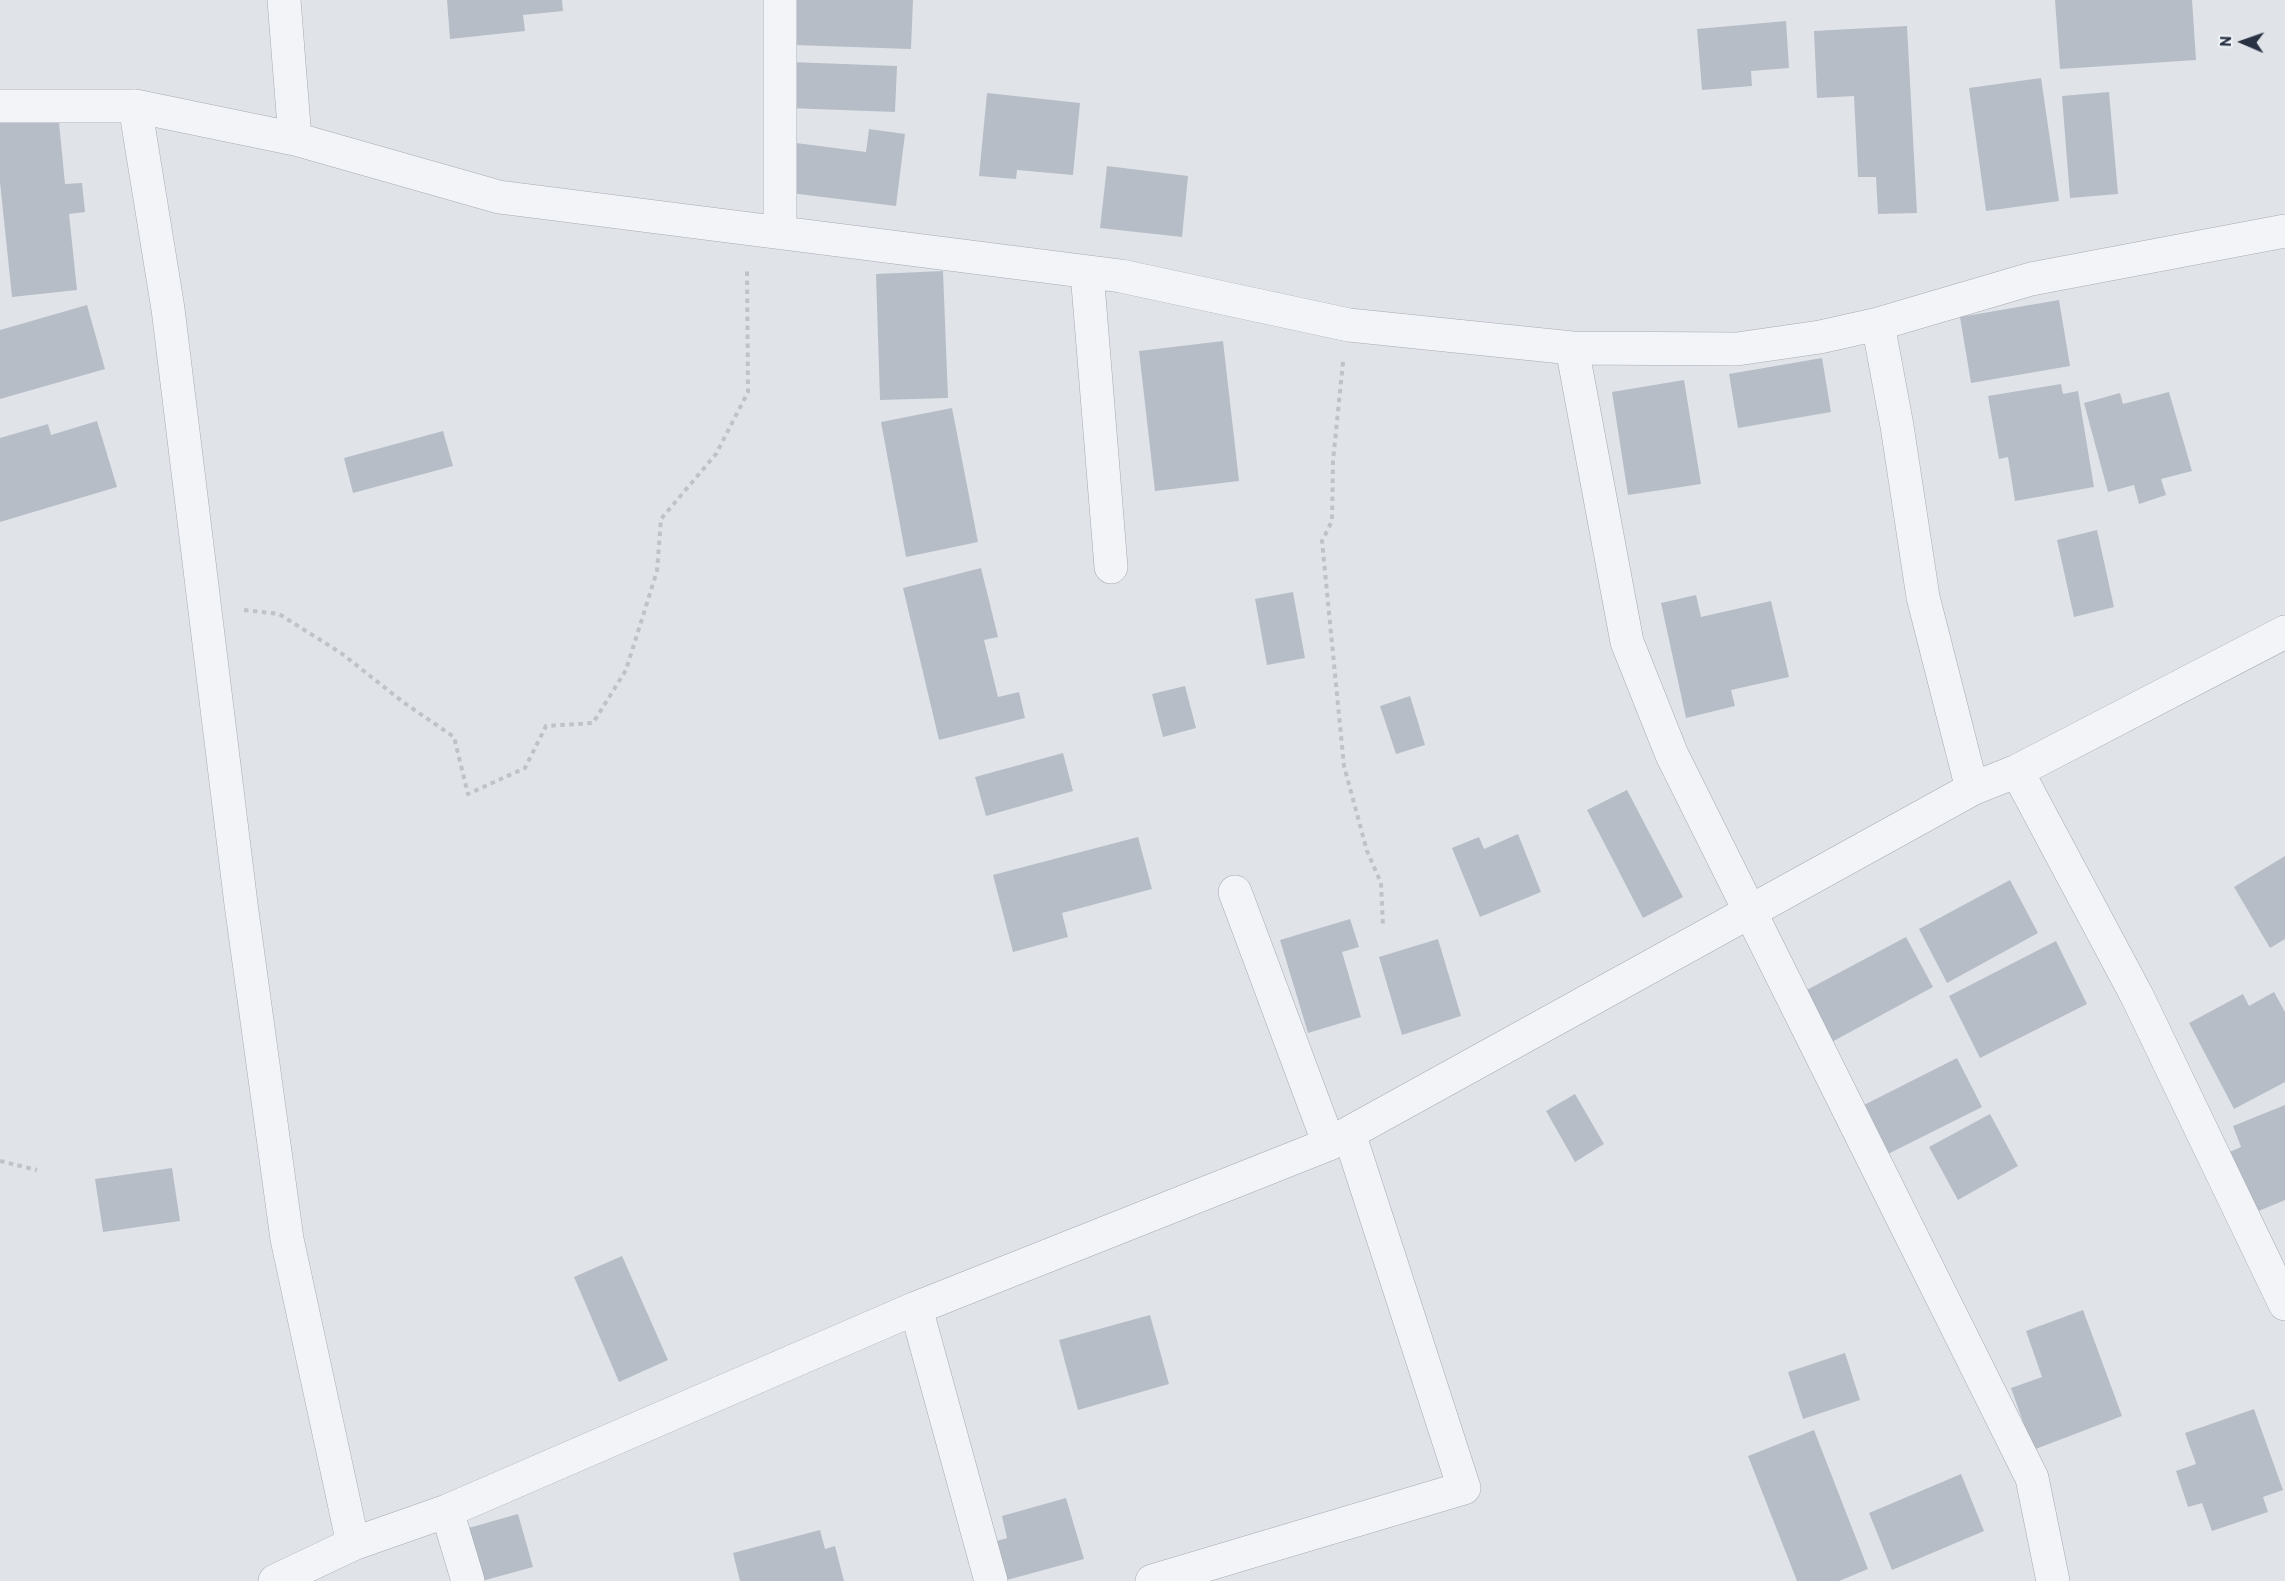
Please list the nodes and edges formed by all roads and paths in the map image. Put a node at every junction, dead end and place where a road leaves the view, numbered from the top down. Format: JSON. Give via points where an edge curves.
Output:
{"nodes":[{"id":1,"x":284,"y":0,"type":"edge"},
{"id":2,"x":780,"y":0,"type":"edge"},
{"id":3,"x":0,"y":106,"type":"edge"},
{"id":4,"x":135,"y":106,"type":"junction"},
{"id":5,"x":295,"y":139,"type":"junction"},
{"id":6,"x":2285,"y":231,"type":"edge"},
{"id":7,"x":780,"y":232,"type":"junction"},
{"id":8,"x":747,"y":260,"type":"dead end"},
{"id":9,"x":1087,"y":272,"type":"junction"},
{"id":10,"x":1878,"y":324,"type":"junction"},
{"id":11,"x":1349,"y":325,"type":"junction"},
{"id":12,"x":1572,"y":348,"type":"junction"},
{"id":13,"x":1111,"y":567,"type":"dead end"},
{"id":14,"x":205,"y":606,"type":"junction"},
{"id":15,"x":2285,"y":632,"type":"edge"},
{"id":16,"x":2017,"y":771,"type":"junction"},
{"id":17,"x":1972,"y":789,"type":"junction"},
{"id":18,"x":1235,"y":892,"type":"dead end"},
{"id":19,"x":1750,"y":913,"type":"junction"},
{"id":20,"x":1383,"y":926,"type":"dead end"},
{"id":21,"x":1339,"y":1139,"type":"junction"},
{"id":22,"x":0,"y":1161,"type":"edge"},
{"id":23,"x":37,"y":1170,"type":"dead end"},
{"id":24,"x":2285,"y":1304,"type":"edge"},
{"id":25,"x":916,"y":1308,"type":"junction"},
{"id":26,"x":447,"y":1511,"type":"junction"},
{"id":27,"x":353,"y":1544,"type":"junction"},
{"id":28,"x":275,"y":1581,"type":"edge"},
{"id":29,"x":468,"y":1581,"type":"edge"},
{"id":30,"x":991,"y":1581,"type":"edge"},
{"id":31,"x":1152,"y":1581,"type":"edge"},
{"id":32,"x":2053,"y":1581,"type":"edge"}],
"edges":[{"from":1,"to":5,"type":"street"},
{"from":2,"to":7,"type":"street"},
{"from":3,"to":4,"type":"street"},
{"from":4,"to":5,"type":"street"},
{"from":4,"to":14,"type":"street","via":[[168,309]]},
{"from":5,"to":7,"type":"street","via":[[499,197]]},
{"from":6,"to":10,"type":"street","via":[[2031,279]]},
{"from":7,"to":9,"type":"street"},
{"from":8,"to":14,"type":"path","via":[[748,392],[716,454],[662,519],[657,571],[626,669],[593,723],[546,726],[525,768],[468,794],[454,737],[341,653],[279,614]]},
{"from":9,"to":11,"type":"street"},
{"from":9,"to":13,"type":"street"},
{"from":10,"to":12,"type":"street","via":[[1737,349]]},
{"from":10,"to":17,"type":"street","via":[[1923,597]]},
{"from":11,"to":12,"type":"street"},
{"from":11,"to":20,"type":"path","via":[[1333,461],[1332,521],[1322,541],[1344,766],[1367,851],[1381,883]]},
{"from":12,"to":19,"type":"street","via":[[1627,642],[1672,755]]},
{"from":14,"to":27,"type":"street","via":[[287,1239]]},
{"from":15,"to":16,"type":"street"},
{"from":16,"to":17,"type":"street"},
{"from":16,"to":24,"type":"street","via":[[2137,996]]},
{"from":17,"to":19,"type":"street"},
{"from":18,"to":21,"type":"street"},
{"from":19,"to":21,"type":"street"},
{"from":19,"to":32,"type":"street","via":[[2032,1478]]},
{"from":21,"to":25,"type":"street"},
{"from":21,"to":31,"type":"street","via":[[1464,1488]]},
{"from":22,"to":23,"type":"path"},
{"from":25,"to":26,"type":"street"},
{"from":25,"to":30,"type":"street"},
{"from":26,"to":27,"type":"street"},
{"from":26,"to":29,"type":"street"},
{"from":27,"to":28,"type":"street"}]}
